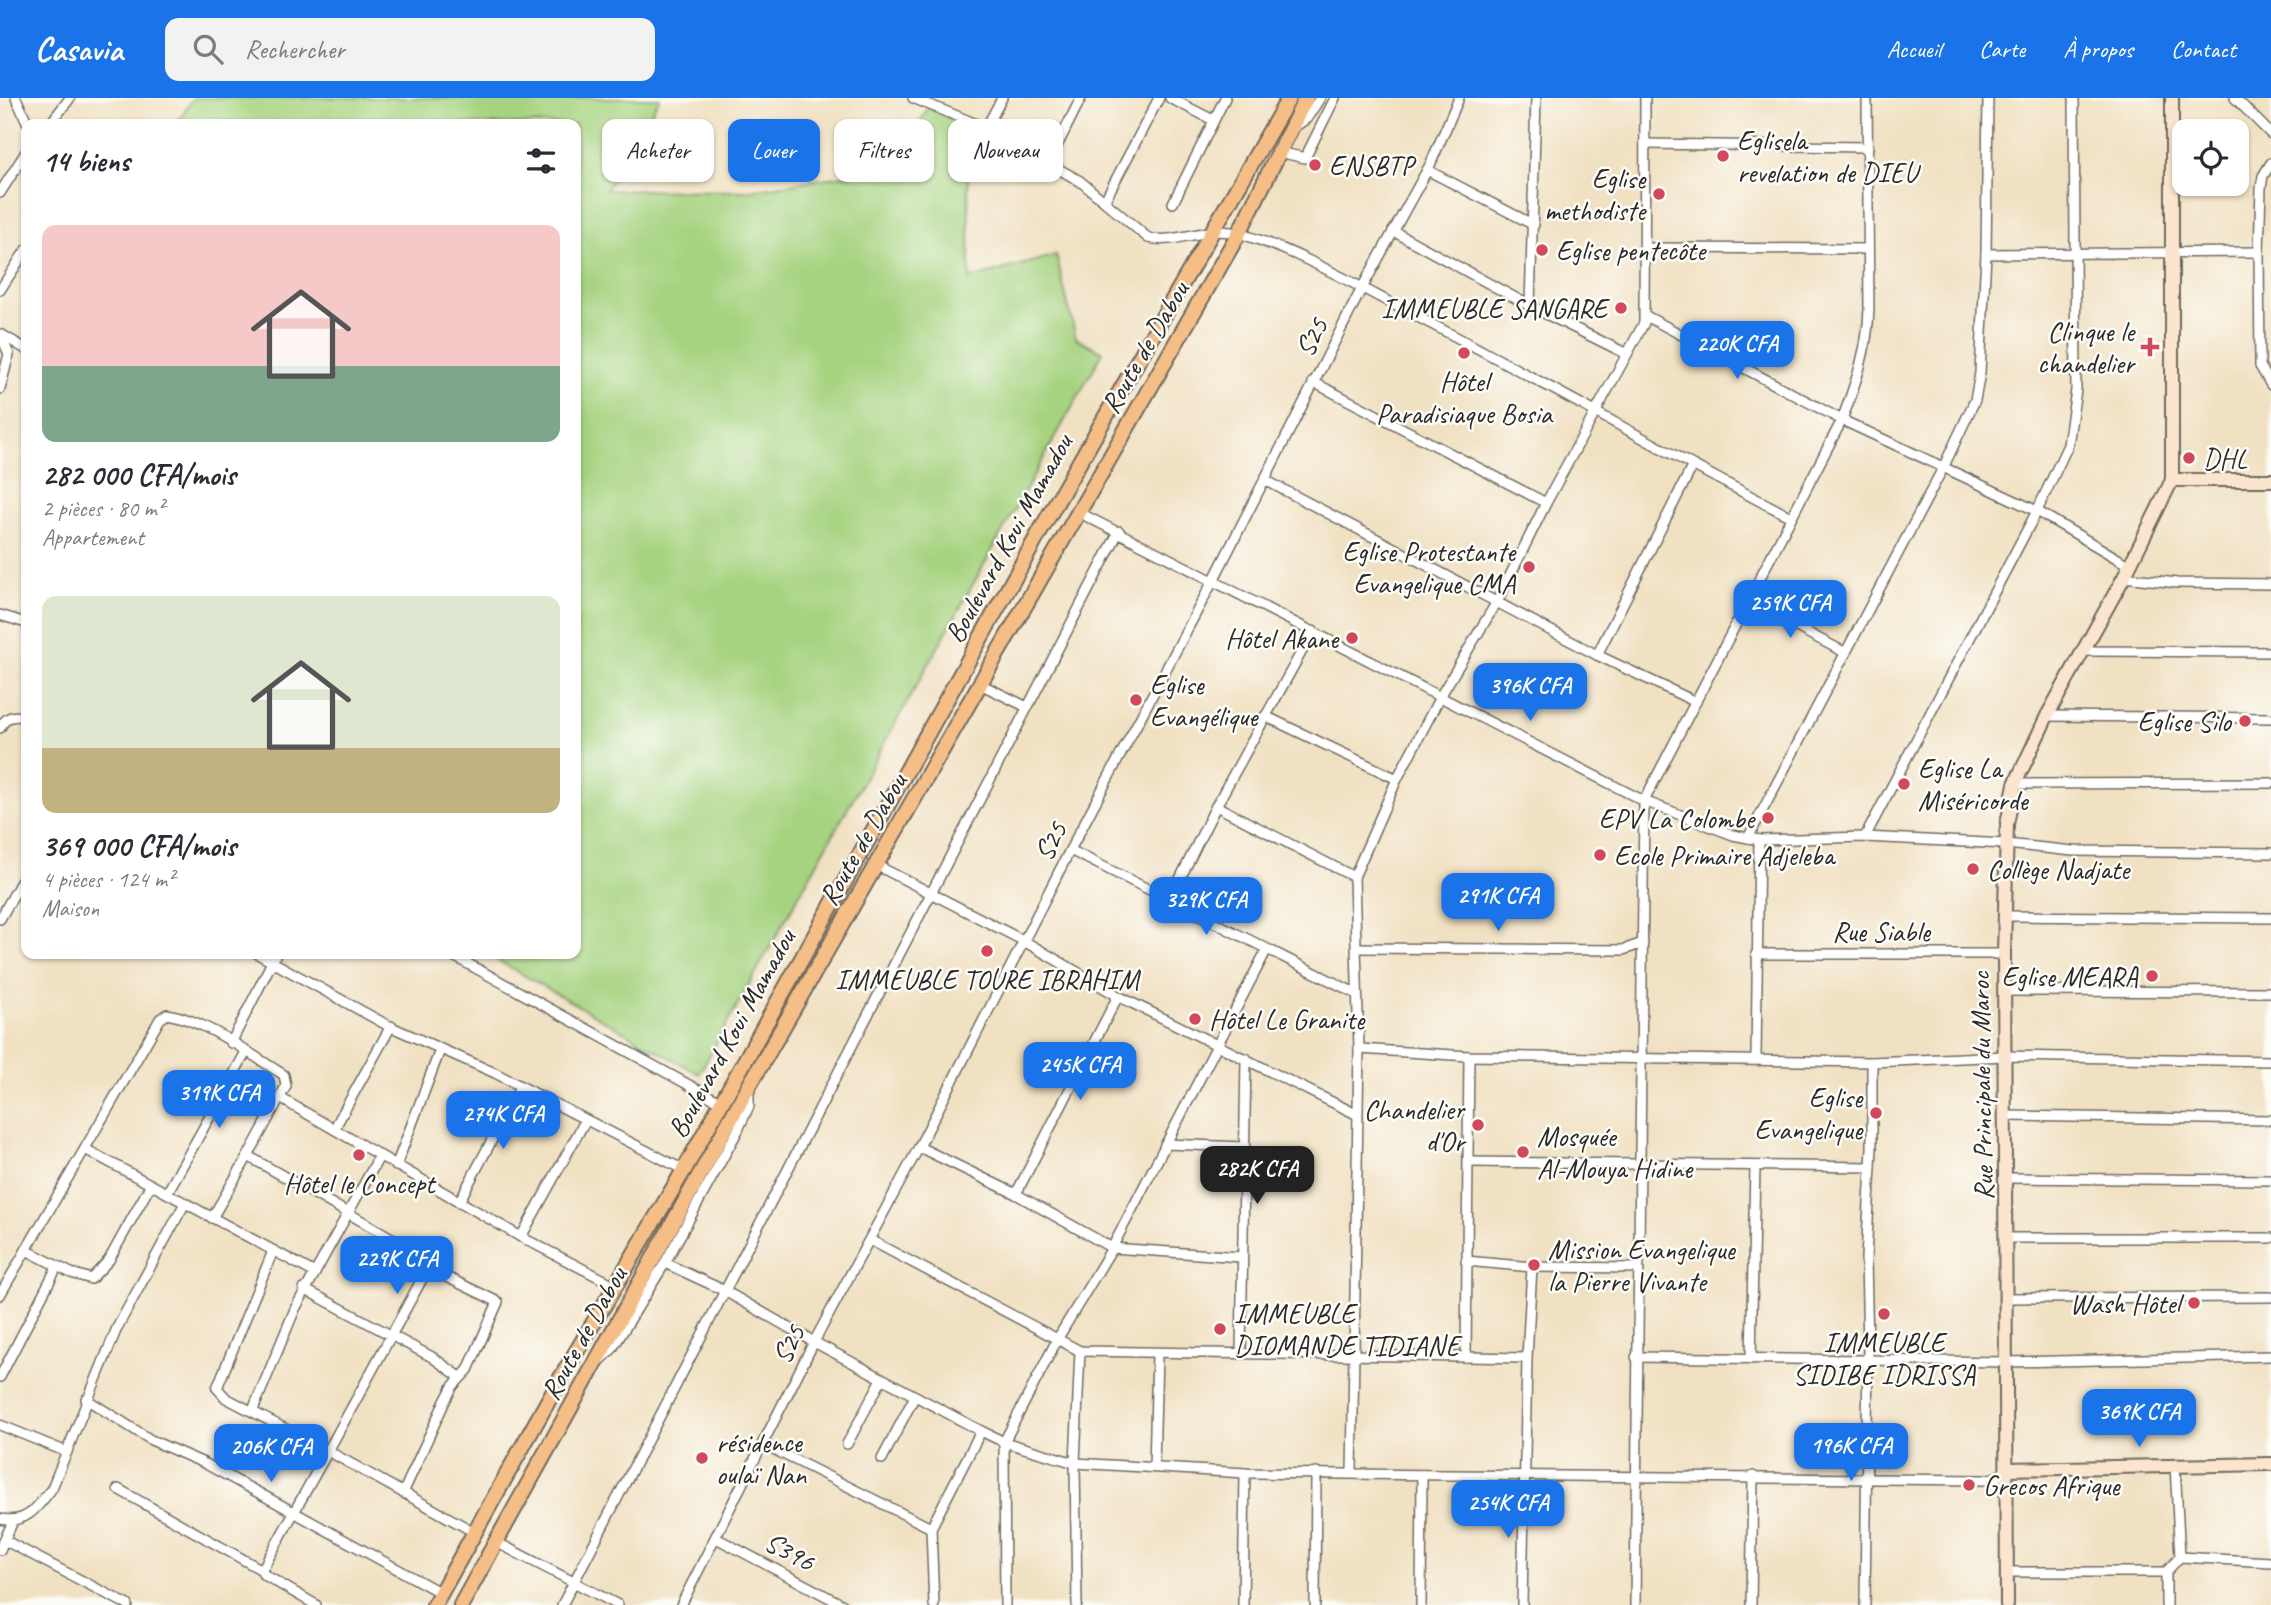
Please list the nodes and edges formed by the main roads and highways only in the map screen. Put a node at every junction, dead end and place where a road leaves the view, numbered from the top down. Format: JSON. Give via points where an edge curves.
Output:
{"nodes":[{"id":1,"x":1289,"y":98,"type":"edge"},
{"id":2,"x":1306,"y":98,"type":"edge"},
{"id":3,"x":438,"y":1599,"type":"edge"},
{"id":4,"x":461,"y":1605,"type":"edge"}],
"edges":[{"from":1,"to":3,"type":"main road","name":"Boulevard Koui Mamadou","via":[[1062,491],[684,1170]]},
{"from":2,"to":4,"type":"main road","name":"Route de Dabou","via":[[1239,233],[749,1086]]}]}
